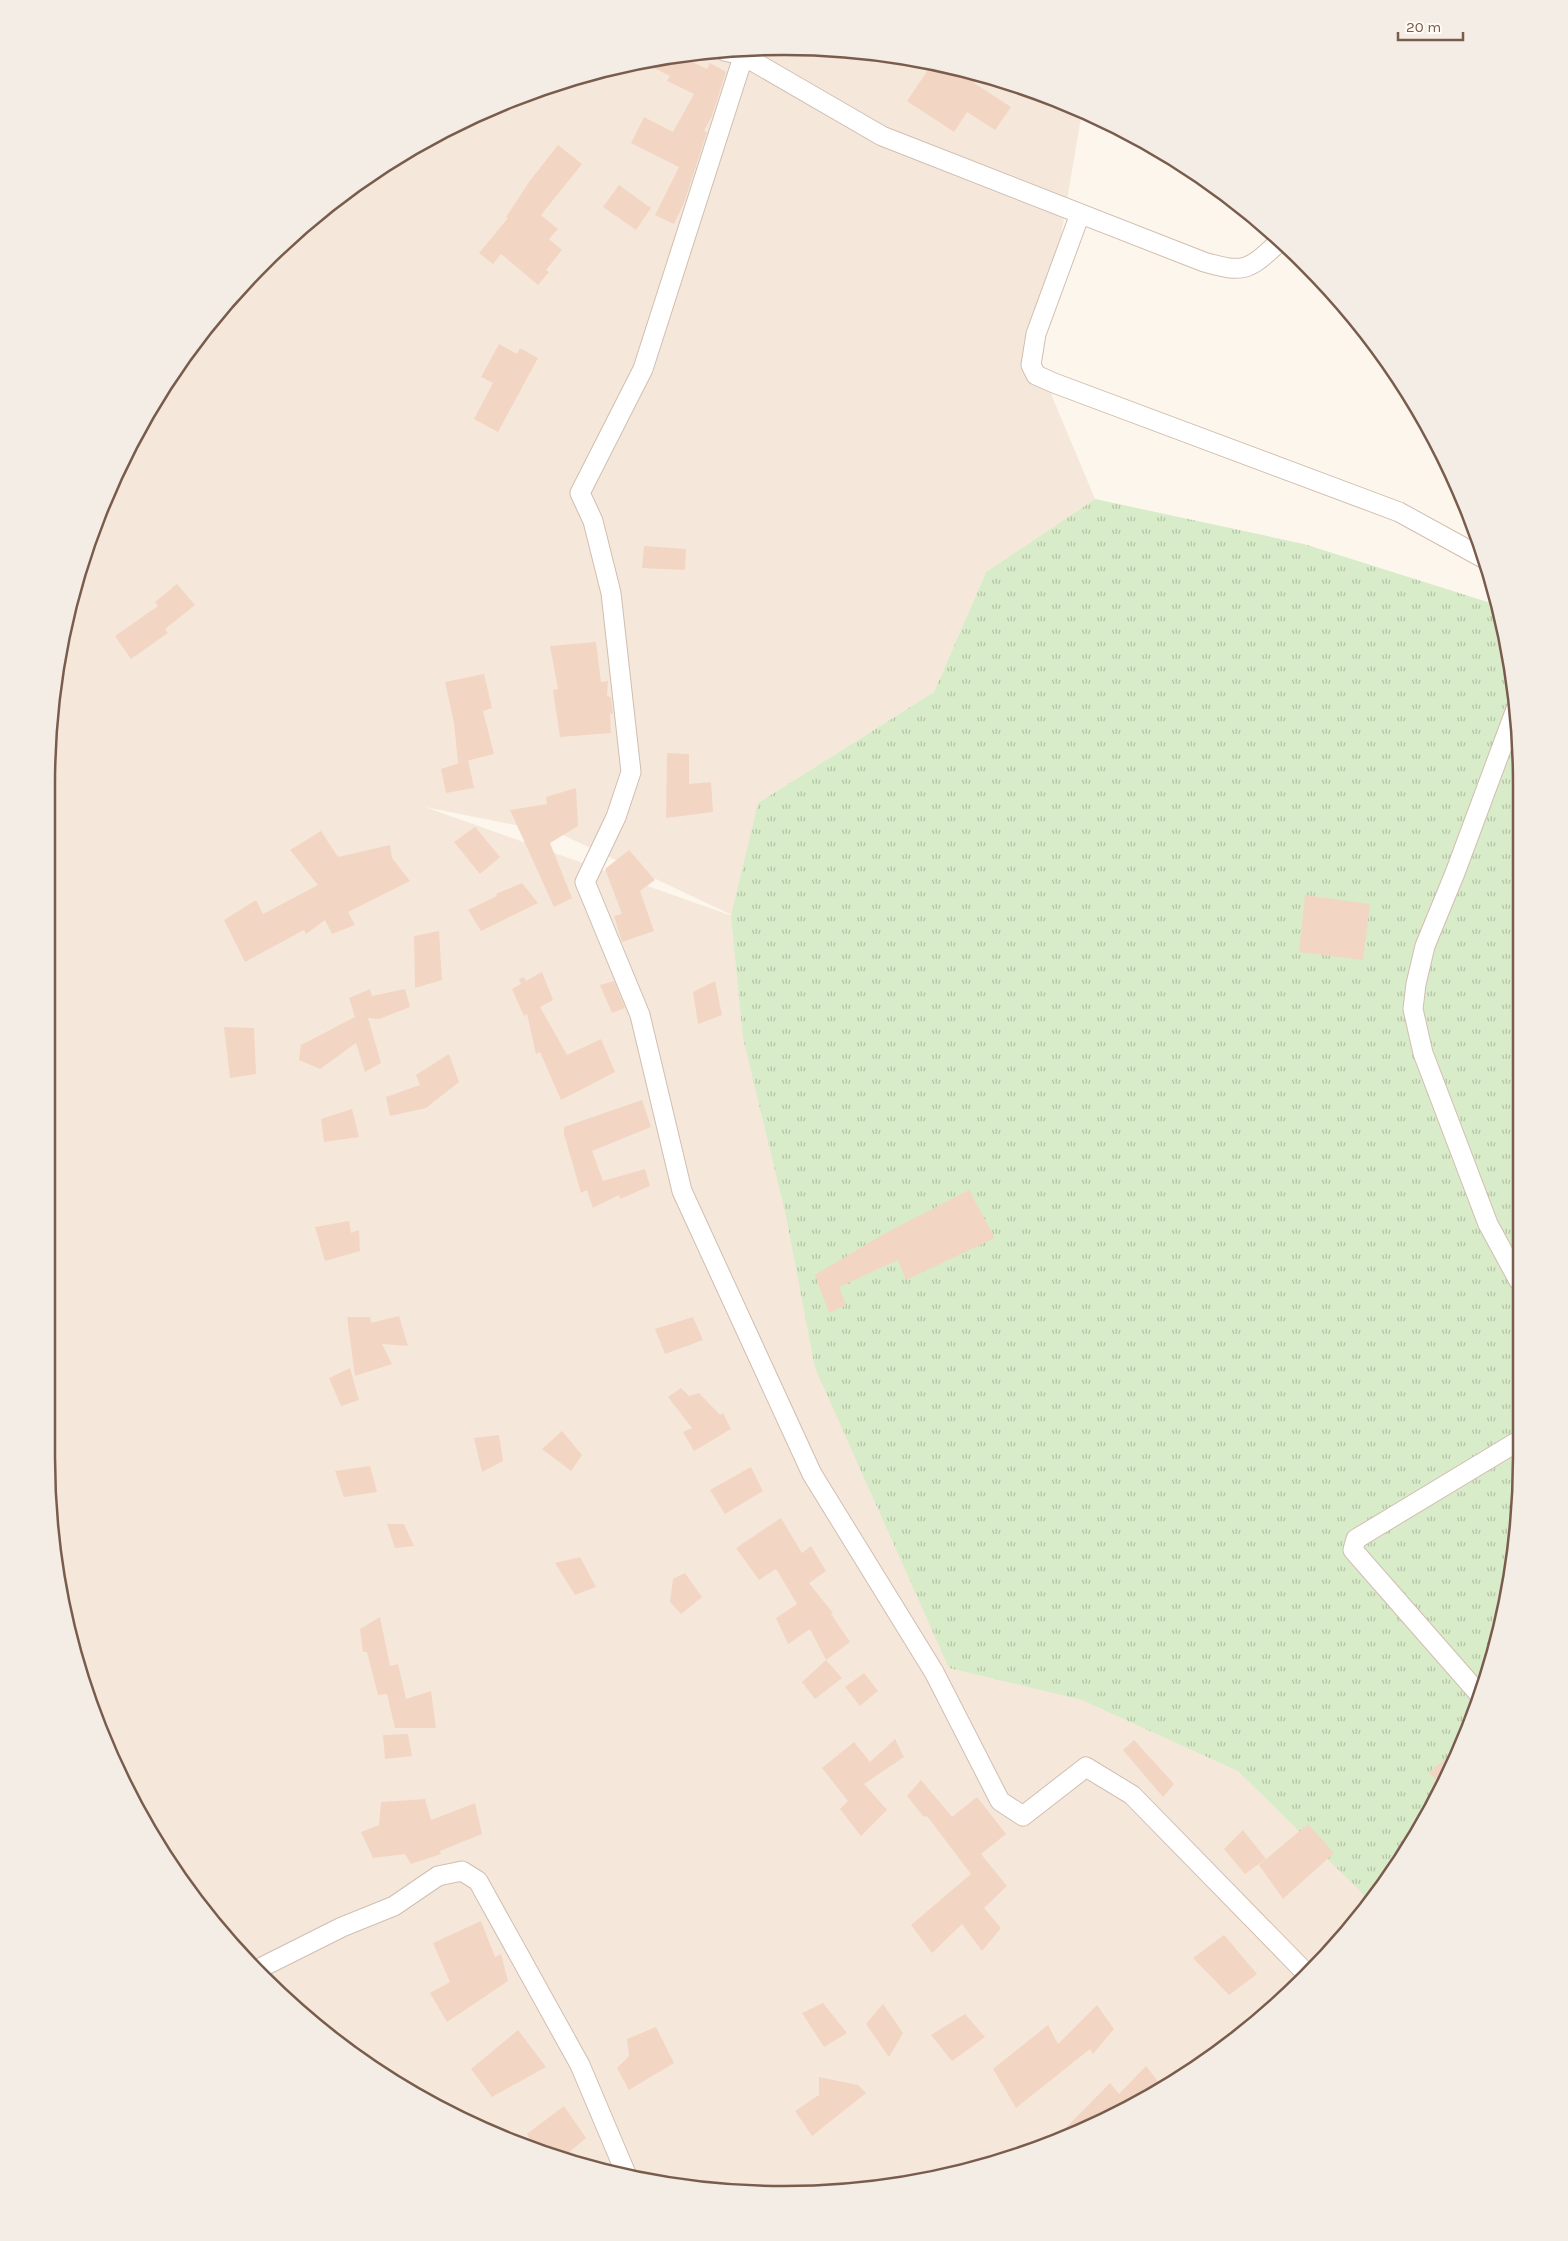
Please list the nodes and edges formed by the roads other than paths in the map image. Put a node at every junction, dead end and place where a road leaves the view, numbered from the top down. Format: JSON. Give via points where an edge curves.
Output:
{"nodes":[{"id":1,"x":736,"y":57,"type":"edge"},
{"id":2,"x":745,"y":57,"type":"edge"},
{"id":3,"x":1080,"y":214,"type":"junction"},
{"id":4,"x":1275,"y":246,"type":"edge"},
{"id":5,"x":1475,"y":554,"type":"edge"},
{"id":6,"x":1510,"y":725,"type":"edge"},
{"id":7,"x":1513,"y":1270,"type":"edge"},
{"id":8,"x":1513,"y":1444,"type":"edge"},
{"id":9,"x":1475,"y":1689,"type":"edge"},
{"id":10,"x":263,"y":1966,"type":"edge"},
{"id":11,"x":1302,"y":1969,"type":"edge"},
{"id":12,"x":624,"y":2168,"type":"edge"}],
"edges":[{"from":1,"to":11,"type":"street","via":[[643,369],[580,493],[593,521],[611,593],[631,772],[616,817],[585,882],[640,1015],[682,1191],[812,1474],[934,1672],[1000,1801],[1023,1816],[1086,1767],[1132,1794]]},
{"from":2,"to":3,"type":"street","via":[[882,136]]},
{"from":3,"to":4,"type":"street","via":[[1230,270],[1255,265]]},
{"from":3,"to":5,"type":"street","via":[[1036,334],[1031,365],[1036,375],[1399,512]]},
{"from":6,"to":7,"type":"street","via":[[1425,946],[1413,1009],[1424,1053],[1488,1224]]},
{"from":8,"to":9,"type":"street","via":[[1356,1539],[1353,1550]]},
{"from":10,"to":12,"type":"street","via":[[342,1927],[394,1906],[438,1876],[462,1871],[478,1881],[580,2065]]}]}
